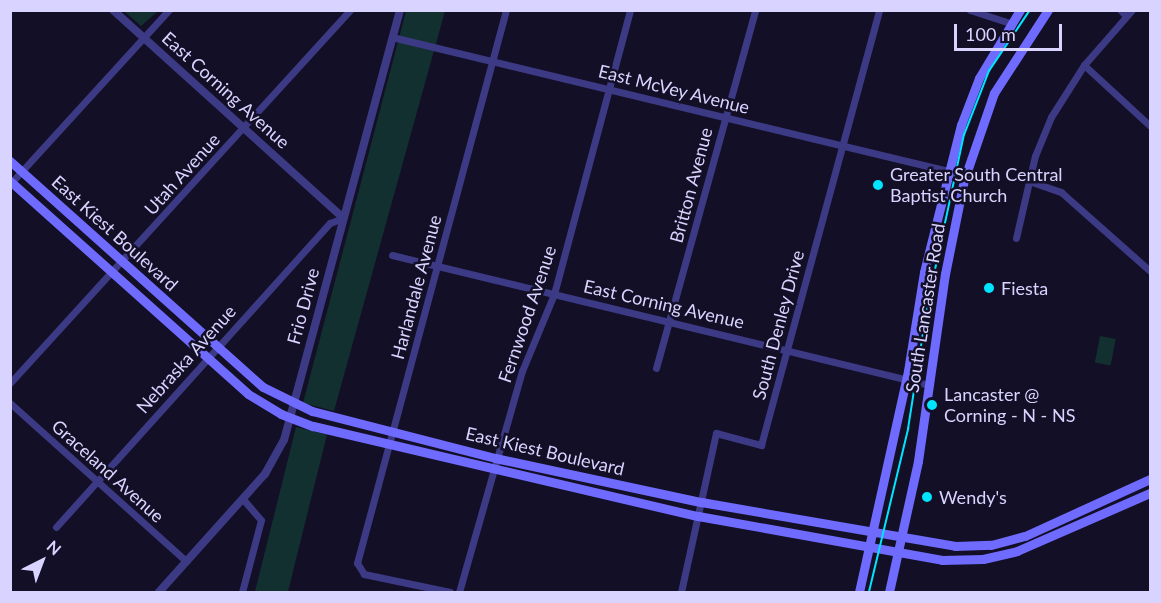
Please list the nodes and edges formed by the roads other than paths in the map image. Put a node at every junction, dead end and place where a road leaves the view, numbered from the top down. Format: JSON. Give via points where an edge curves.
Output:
{"nodes":[{"id":1,"x":112,"y":10,"type":"edge"},
{"id":2,"x":169,"y":10,"type":"edge"},
{"id":3,"x":350,"y":10,"type":"edge"},
{"id":4,"x":400,"y":10,"type":"edge"},
{"id":5,"x":506,"y":10,"type":"edge"},
{"id":6,"x":630,"y":10,"type":"edge"},
{"id":7,"x":755,"y":10,"type":"edge"},
{"id":8,"x":879,"y":10,"type":"edge"},
{"id":9,"x":970,"y":10,"type":"edge"},
{"id":10,"x":1020,"y":10,"type":"edge"},
{"id":11,"x":1048,"y":10,"type":"edge"},
{"id":12,"x":1126,"y":12,"type":"edge"},
{"id":13,"x":1010,"y":23,"type":"junction"},
{"id":14,"x":392,"y":37,"type":"junction"},
{"id":15,"x":144,"y":38,"type":"junction"},
{"id":16,"x":492,"y":60,"type":"junction"},
{"id":17,"x":1084,"y":65,"type":"junction"},
{"id":18,"x":609,"y":88,"type":"junction"},
{"id":19,"x":726,"y":117,"type":"junction"},
{"id":20,"x":1150,"y":126,"type":"edge"},
{"id":21,"x":244,"y":128,"type":"junction"},
{"id":22,"x":843,"y":146,"type":"junction"},
{"id":23,"x":10,"y":161,"type":"edge"},
{"id":24,"x":948,"y":171,"type":"junction"},
{"id":25,"x":22,"y":172,"type":"junction"},
{"id":26,"x":1029,"y":181,"type":"junction"},
{"id":27,"x":11,"y":182,"type":"edge"},
{"id":28,"x":343,"y":218,"type":"junction"},
{"id":29,"x":1016,"y":238,"type":"dead end"},
{"id":30,"x":392,"y":255,"type":"dead end"},
{"id":31,"x":122,"y":262,"type":"junction"},
{"id":32,"x":437,"y":267,"type":"junction"},
{"id":33,"x":1150,"y":271,"type":"edge"},
{"id":34,"x":112,"y":272,"type":"junction"},
{"id":35,"x":554,"y":294,"type":"junction"},
{"id":36,"x":669,"y":323,"type":"junction"},
{"id":37,"x":218,"y":348,"type":"junction"},
{"id":38,"x":786,"y":351,"type":"junction"},
{"id":39,"x":207,"y":358,"type":"junction"},
{"id":40,"x":656,"y":368,"type":"dead end"},
{"id":41,"x":906,"y":380,"type":"junction"},
{"id":42,"x":10,"y":383,"type":"edge"},
{"id":43,"x":929,"y":385,"type":"junction"},
{"id":44,"x":10,"y":403,"type":"edge"},
{"id":45,"x":293,"y":404,"type":"junction"},
{"id":46,"x":290,"y":418,"type":"junction"},
{"id":47,"x":392,"y":432,"type":"junction"},
{"id":48,"x":388,"y":446,"type":"junction"},
{"id":49,"x":495,"y":458,"type":"junction"},
{"id":50,"x":491,"y":469,"type":"junction"},
{"id":51,"x":1150,"y":479,"type":"edge"},
{"id":52,"x":97,"y":481,"type":"junction"},
{"id":53,"x":1150,"y":493,"type":"edge"},
{"id":54,"x":243,"y":499,"type":"junction"},
{"id":55,"x":701,"y":502,"type":"junction"},
{"id":56,"x":698,"y":516,"type":"junction"},
{"id":57,"x":56,"y":527,"type":"dead end"},
{"id":58,"x":874,"y":531,"type":"junction"},
{"id":59,"x":901,"y":537,"type":"junction"},
{"id":60,"x":869,"y":549,"type":"junction"},
{"id":61,"x":898,"y":554,"type":"junction"},
{"id":62,"x":186,"y":561,"type":"junction"},
{"id":63,"x":159,"y":592,"type":"edge"},
{"id":64,"x":242,"y":592,"type":"edge"},
{"id":65,"x":450,"y":592,"type":"edge"},
{"id":66,"x":459,"y":592,"type":"edge"},
{"id":67,"x":681,"y":592,"type":"edge"},
{"id":68,"x":859,"y":592,"type":"edge"},
{"id":69,"x":889,"y":592,"type":"edge"}],
"edges":[{"from":1,"to":15,"type":"street","name":"East Corning Avenue"},
{"from":2,"to":15,"type":"street"},
{"from":3,"to":21,"type":"street","name":"Utah Avenue"},
{"from":4,"to":14,"type":"street","name":"Frio Drive"},
{"from":5,"to":16,"type":"street","name":"Harlandale Avenue"},
{"from":6,"to":18,"type":"street","name":"Fernwood Avenue"},
{"from":7,"to":19,"type":"street","name":"Britton Avenue"},
{"from":8,"to":22,"type":"street","name":"South Denley Drive"},
{"from":9,"to":13,"type":"street"},
{"from":10,"to":13,"type":"main road","name":"South Lancaster Road"},
{"from":11,"to":43,"type":"main road","name":"South Lancaster Road","via":[[1006,73],[975,141],[945,274]]},
{"from":12,"to":17,"type":"street"},
{"from":13,"to":24,"type":"main road","name":"South Lancaster Road","via":[[969,100]]},
{"from":14,"to":16,"type":"street","name":"East McVey Avenue"},
{"from":14,"to":28,"type":"street","name":"Frio Drive"},
{"from":15,"to":21,"type":"street","name":"East Corning Avenue"},
{"from":15,"to":25,"type":"street"},
{"from":16,"to":18,"type":"street","name":"East McVey Avenue"},
{"from":16,"to":32,"type":"street","name":"Harlandale Avenue"},
{"from":17,"to":20,"type":"street"},
{"from":17,"to":26,"type":"street","via":[[1051,117]]},
{"from":18,"to":19,"type":"street","name":"East McVey Avenue"},
{"from":18,"to":35,"type":"street","name":"Fernwood Avenue"},
{"from":19,"to":22,"type":"street","name":"East McVey Avenue"},
{"from":19,"to":36,"type":"street","name":"Britton Avenue"},
{"from":21,"to":28,"type":"street","name":"East Corning Avenue"},
{"from":21,"to":31,"type":"street","name":"Utah Avenue"},
{"from":22,"to":24,"type":"street","name":"East McVey Avenue"},
{"from":22,"to":38,"type":"street","name":"South Denley Drive"},
{"from":23,"to":25,"type":"main road","name":"East Kiest Boulevard"},
{"from":24,"to":41,"type":"main road","name":"South Lancaster Road","via":[[924,272]]},
{"from":25,"to":27,"type":"street"},
{"from":25,"to":31,"type":"main road","name":"East Kiest Boulevard"},
{"from":26,"to":29,"type":"street"},
{"from":26,"to":33,"type":"street","via":[[1061,192]]},
{"from":27,"to":34,"type":"main road","name":"East Kiest Boulevard"},
{"from":28,"to":37,"type":"street","name":"Nebraska Avenue","via":[[330,223]]},
{"from":28,"to":45,"type":"street","name":"Frio Drive"},
{"from":30,"to":32,"type":"street","name":"East Corning Avenue"},
{"from":31,"to":34,"type":"street","name":"Utah Avenue"},
{"from":31,"to":37,"type":"main road","name":"East Kiest Boulevard"},
{"from":32,"to":35,"type":"street","name":"East Corning Avenue"},
{"from":32,"to":47,"type":"street","name":"Harlandale Avenue"},
{"from":34,"to":39,"type":"main road","name":"East Kiest Boulevard"},
{"from":34,"to":42,"type":"street","name":"Utah Avenue"},
{"from":35,"to":36,"type":"street","name":"East Corning Avenue"},
{"from":35,"to":49,"type":"street","name":"Fernwood Avenue","via":[[522,371]]},
{"from":36,"to":38,"type":"street","name":"East Corning Avenue"},
{"from":36,"to":40,"type":"street","name":"Britton Avenue"},
{"from":37,"to":39,"type":"street","name":"Nebraska Avenue"},
{"from":37,"to":45,"type":"main road","name":"East Kiest Boulevard","via":[[262,387]]},
{"from":38,"to":41,"type":"street","name":"East Corning Avenue"},
{"from":38,"to":55,"type":"street","name":"South Denley Drive","via":[[760,445],[716,434]]},
{"from":39,"to":46,"type":"main road","name":"East Kiest Boulevard","via":[[253,398]]},
{"from":39,"to":52,"type":"street","name":"Nebraska Avenue"},
{"from":41,"to":43,"type":"street","name":"East Corning Avenue"},
{"from":41,"to":58,"type":"main road","name":"South Lancaster Road"},
{"from":43,"to":59,"type":"main road","name":"South Lancaster Road"},
{"from":44,"to":52,"type":"street","name":"Graceland Avenue"},
{"from":45,"to":46,"type":"street","name":"Frio Drive"},
{"from":45,"to":47,"type":"main road","name":"East Kiest Boulevard"},
{"from":46,"to":48,"type":"main road","name":"East Kiest Boulevard"},
{"from":46,"to":54,"type":"street","name":"Frio Drive","via":[[274,459]]},
{"from":47,"to":48,"type":"street","name":"Harlandale Avenue"},
{"from":47,"to":49,"type":"main road","name":"East Kiest Boulevard"},
{"from":48,"to":50,"type":"main road","name":"East Kiest Boulevard"},
{"from":48,"to":65,"type":"street","name":"Harlandale Avenue","via":[[357,563],[361,571]]},
{"from":49,"to":50,"type":"street","name":"Fernwood Avenue"},
{"from":49,"to":55,"type":"main road","name":"East Kiest Boulevard"},
{"from":50,"to":56,"type":"main road","name":"East Kiest Boulevard"},
{"from":50,"to":66,"type":"street","name":"Fernwood Avenue"},
{"from":51,"to":59,"type":"main road","name":"East Kiest Boulevard","via":[[1026,536],[991,545],[955,546]]},
{"from":52,"to":57,"type":"street","name":"Nebraska Avenue"},
{"from":52,"to":62,"type":"street","name":"Graceland Avenue"},
{"from":53,"to":61,"type":"main road","name":"East Kiest Boulevard","via":[[1017,551],[953,561]]},
{"from":54,"to":62,"type":"street","name":"Frio Drive"},
{"from":54,"to":64,"type":"street","via":[[261,520]]},
{"from":55,"to":56,"type":"street","name":"South Denley Drive"},
{"from":55,"to":58,"type":"main road","name":"East Kiest Boulevard"},
{"from":56,"to":60,"type":"main road","name":"East Kiest Boulevard"},
{"from":56,"to":67,"type":"street","name":"South Denley Drive"},
{"from":58,"to":59,"type":"main road","name":"East Kiest Boulevard"},
{"from":58,"to":60,"type":"main road","name":"South Lancaster Road"},
{"from":59,"to":61,"type":"main road","name":"South Lancaster Road"},
{"from":60,"to":61,"type":"main road","name":"East Kiest Boulevard"},
{"from":60,"to":68,"type":"main road","name":"South Lancaster Road"},
{"from":61,"to":69,"type":"main road","name":"South Lancaster Road"},
{"from":62,"to":63,"type":"street","name":"Frio Drive"}]}
